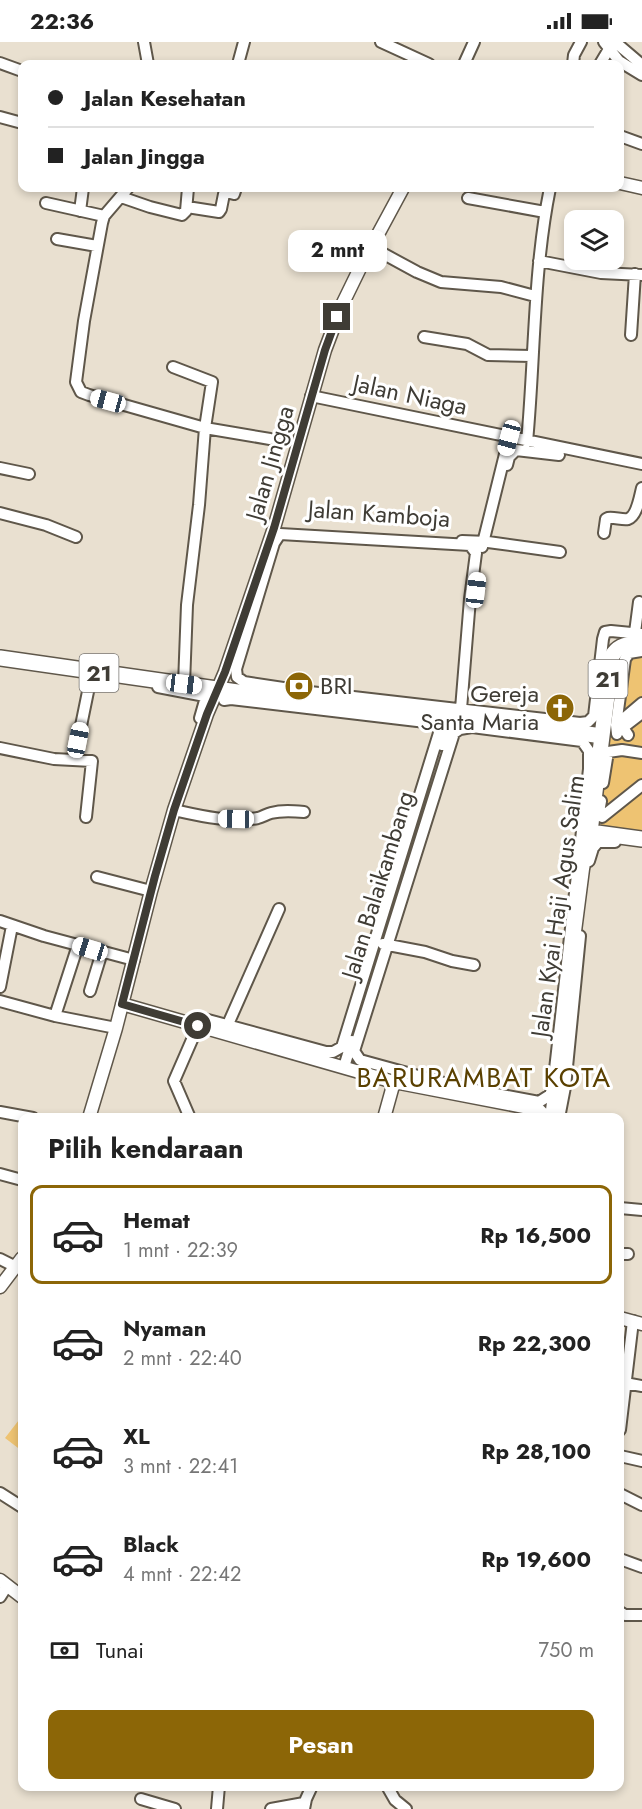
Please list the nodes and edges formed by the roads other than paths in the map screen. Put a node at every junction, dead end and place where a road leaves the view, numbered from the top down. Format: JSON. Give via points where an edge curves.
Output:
{"nodes":[{"id":1,"x":144,"y":42,"type":"edge"},
{"id":2,"x":244,"y":42,"type":"edge"},
{"id":3,"x":381,"y":42,"type":"edge"},
{"id":4,"x":474,"y":42,"type":"edge"},
{"id":5,"x":581,"y":42,"type":"edge"},
{"id":6,"x":610,"y":44,"type":"edge"},
{"id":7,"x":147,"y":60,"type":"edge"},
{"id":8,"x":239,"y":60,"type":"edge"},
{"id":9,"x":420,"y":60,"type":"edge"},
{"id":10,"x":466,"y":60,"type":"edge"},
{"id":11,"x":573,"y":60,"type":"edge"},
{"id":12,"x":602,"y":60,"type":"edge"},
{"id":13,"x":618,"y":60,"type":"edge"},
{"id":14,"x":0,"y":63,"type":"edge"},
{"id":15,"x":624,"y":64,"type":"edge"},
{"id":16,"x":642,"y":65,"type":"edge"},
{"id":17,"x":18,"y":70,"type":"edge"},
{"id":18,"x":642,"y":75,"type":"edge"},
{"id":19,"x":0,"y":117,"type":"edge"},
{"id":20,"x":18,"y":122,"type":"edge"},
{"id":21,"x":624,"y":137,"type":"edge"},
{"id":22,"x":642,"y":144,"type":"edge"},
{"id":23,"x":624,"y":184,"type":"edge"},
{"id":24,"x":642,"y":188,"type":"edge"},
{"id":25,"x":82,"y":192,"type":"edge"},
{"id":26,"x":124,"y":192,"type":"edge"},
{"id":27,"x":188,"y":192,"type":"edge"},
{"id":28,"x":226,"y":192,"type":"edge"},
{"id":29,"x":402,"y":192,"type":"edge"},
{"id":30,"x":549,"y":192,"type":"edge"},
{"id":31,"x":468,"y":198,"type":"dead end"},
{"id":32,"x":46,"y":203,"type":"dead end"},
{"id":33,"x":187,"y":207,"type":"junction"},
{"id":34,"x":80,"y":210,"type":"junction"},
{"id":35,"x":545,"y":212,"type":"junction"},
{"id":36,"x":104,"y":216,"type":"junction"},
{"id":37,"x":57,"y":239,"type":"dead end"},
{"id":38,"x":97,"y":246,"type":"junction"},
{"id":39,"x":371,"y":247,"type":"junction"},
{"id":40,"x":539,"y":261,"type":"junction"},
{"id":41,"x":638,"y":274,"type":"edge"},
{"id":42,"x":535,"y":296,"type":"junction"},
{"id":43,"x":631,"y":335,"type":"dead end"},
{"id":44,"x":424,"y":338,"type":"dead end"},
{"id":45,"x":532,"y":356,"type":"junction"},
{"id":46,"x":173,"y":367,"type":"dead end"},
{"id":47,"x":311,"y":396,"type":"junction"},
{"id":48,"x":206,"y":428,"type":"junction"},
{"id":49,"x":270,"y":438,"type":"dead end"},
{"id":50,"x":509,"y":438,"type":"junction"},
{"id":51,"x":527,"y":442,"type":"junction"},
{"id":52,"x":642,"y":464,"type":"edge"},
{"id":53,"x":0,"y":468,"type":"edge"},
{"id":54,"x":642,"y":472,"type":"edge"},
{"id":55,"x":29,"y":474,"type":"dead end"},
{"id":56,"x":642,"y":488,"type":"edge"},
{"id":57,"x":0,"y":513,"type":"edge"},
{"id":58,"x":274,"y":528,"type":"junction"},
{"id":59,"x":604,"y":533,"type":"dead end"},
{"id":60,"x":76,"y":537,"type":"dead end"},
{"id":61,"x":485,"y":542,"type":"junction"},
{"id":62,"x":560,"y":552,"type":"dead end"},
{"id":63,"x":639,"y":602,"type":"dead end"},
{"id":64,"x":639,"y":641,"type":"edge"},
{"id":65,"x":0,"y":658,"type":"edge"},
{"id":66,"x":0,"y":662,"type":"edge"},
{"id":67,"x":91,"y":675,"type":"junction"},
{"id":68,"x":207,"y":689,"type":"junction"},
{"id":69,"x":642,"y":703,"type":"edge"},
{"id":70,"x":461,"y":713,"type":"junction"},
{"id":71,"x":642,"y":713,"type":"edge"},
{"id":72,"x":616,"y":732,"type":"junction"},
{"id":73,"x":0,"y":748,"type":"edge"},
{"id":74,"x":642,"y":753,"type":"edge"},
{"id":75,"x":74,"y":760,"type":"junction"},
{"id":76,"x":642,"y":785,"type":"edge"},
{"id":77,"x":174,"y":810,"type":"junction"},
{"id":78,"x":304,"y":812,"type":"dead end"},
{"id":79,"x":86,"y":817,"type":"dead end"},
{"id":80,"x":608,"y":820,"type":"dead end"},
{"id":81,"x":590,"y":832,"type":"junction"},
{"id":82,"x":642,"y":833,"type":"edge"},
{"id":83,"x":642,"y":839,"type":"edge"},
{"id":84,"x":642,"y":845,"type":"edge"},
{"id":85,"x":97,"y":877,"type":"dead end"},
{"id":86,"x":148,"y":890,"type":"junction"},
{"id":87,"x":279,"y":909,"type":"dead end"},
{"id":88,"x":0,"y":921,"type":"edge"},
{"id":89,"x":12,"y":926,"type":"junction"},
{"id":90,"x":385,"y":944,"type":"junction"},
{"id":91,"x":78,"y":945,"type":"junction"},
{"id":92,"x":102,"y":952,"type":"junction"},
{"id":93,"x":134,"y":960,"type":"junction"},
{"id":94,"x":474,"y":965,"type":"dead end"},
{"id":95,"x":0,"y":987,"type":"edge"},
{"id":96,"x":90,"y":991,"type":"dead end"},
{"id":97,"x":0,"y":1000,"type":"edge"},
{"id":98,"x":122,"y":1004,"type":"junction"},
{"id":99,"x":55,"y":1016,"type":"junction"},
{"id":100,"x":193,"y":1022,"type":"junction"},
{"id":101,"x":116,"y":1028,"type":"junction"},
{"id":102,"x":226,"y":1029,"type":"junction"},
{"id":103,"x":344,"y":1066,"type":"junction"},
{"id":104,"x":394,"y":1082,"type":"junction"},
{"id":105,"x":0,"y":1112,"type":"edge"},
{"id":106,"x":90,"y":1113,"type":"edge"},
{"id":107,"x":188,"y":1113,"type":"edge"},
{"id":108,"x":385,"y":1113,"type":"edge"},
{"id":109,"x":537,"y":1113,"type":"edge"},
{"id":110,"x":547,"y":1113,"type":"edge"},
{"id":111,"x":560,"y":1113,"type":"edge"},
{"id":112,"x":18,"y":1115,"type":"edge"},
{"id":113,"x":0,"y":1174,"type":"edge"},
{"id":114,"x":18,"y":1179,"type":"edge"},
{"id":115,"x":624,"y":1208,"type":"edge"},
{"id":116,"x":642,"y":1210,"type":"edge"},
{"id":117,"x":0,"y":1259,"type":"edge"},
{"id":118,"x":18,"y":1263,"type":"edge"},
{"id":119,"x":18,"y":1264,"type":"edge"},
{"id":120,"x":0,"y":1287,"type":"edge"},
{"id":121,"x":638,"y":1322,"type":"edge"},
{"id":122,"x":625,"y":1383,"type":"junction"},
{"id":123,"x":642,"y":1386,"type":"edge"},
{"id":124,"x":624,"y":1392,"type":"edge"},
{"id":125,"x":624,"y":1457,"type":"edge"},
{"id":126,"x":642,"y":1461,"type":"edge"},
{"id":127,"x":0,"y":1493,"type":"edge"},
{"id":128,"x":624,"y":1496,"type":"edge"},
{"id":129,"x":18,"y":1504,"type":"edge"},
{"id":130,"x":642,"y":1505,"type":"edge"},
{"id":131,"x":624,"y":1560,"type":"edge"},
{"id":132,"x":642,"y":1567,"type":"edge"},
{"id":133,"x":2,"y":1587,"type":"edge"},
{"id":134,"x":18,"y":1595,"type":"edge"},
{"id":135,"x":624,"y":1614,"type":"edge"},
{"id":136,"x":642,"y":1615,"type":"edge"},
{"id":137,"x":219,"y":1791,"type":"edge"},
{"id":138,"x":310,"y":1791,"type":"edge"},
{"id":139,"x":390,"y":1791,"type":"edge"},
{"id":140,"x":141,"y":1799,"type":"dead end"},
{"id":141,"x":304,"y":1806,"type":"edge"},
{"id":142,"x":175,"y":1809,"type":"edge"},
{"id":143,"x":217,"y":1809,"type":"edge"},
{"id":144,"x":271,"y":1809,"type":"edge"},
{"id":145,"x":406,"y":1809,"type":"edge"}],
"edges":[{"from":1,"to":7,"type":"street"},
{"from":2,"to":8,"type":"street"},
{"from":3,"to":9,"type":"street"},
{"from":4,"to":10,"type":"street"},
{"from":5,"to":11,"type":"street"},
{"from":6,"to":12,"type":"street"},
{"from":6,"to":13,"type":"street"},
{"from":6,"to":16,"type":"street"},
{"from":14,"to":17,"type":"street"},
{"from":15,"to":18,"type":"street"},
{"from":19,"to":20,"type":"street"},
{"from":21,"to":22,"type":"street"},
{"from":23,"to":24,"type":"main road"},
{"from":25,"to":34,"type":"street"},
{"from":26,"to":33,"type":"street","via":[[175,214],[185,213]]},
{"from":26,"to":36,"type":"street"},
{"from":27,"to":33,"type":"street"},
{"from":28,"to":33,"type":"street","via":[[219,212]]},
{"from":29,"to":39,"type":"main road","name":"Jalan Jingga"},
{"from":30,"to":35,"type":"street"},
{"from":31,"to":35,"type":"street"},
{"from":32,"to":34,"type":"street"},
{"from":34,"to":36,"type":"street"},
{"from":35,"to":40,"type":"street"},
{"from":36,"to":38,"type":"street"},
{"from":37,"to":38,"type":"street"},
{"from":38,"to":48,"type":"street","via":[[77,387],[81,392]]},
{"from":39,"to":42,"type":"street","via":[[441,282],[501,287]]},
{"from":39,"to":47,"type":"main road","name":"Jalan Jingga","via":[[336,321]]},
{"from":40,"to":41,"type":"street","via":[[601,273]]},
{"from":40,"to":42,"type":"street"},
{"from":41,"to":43,"type":"street"},
{"from":42,"to":45,"type":"street"},
{"from":44,"to":45,"type":"street","via":[[467,344],[488,355]]},
{"from":45,"to":51,"type":"street"},
{"from":46,"to":48,"type":"street","via":[[212,382]]},
{"from":47,"to":50,"type":"street","name":"Jalan Niaga"},
{"from":47,"to":58,"type":"main road","name":"Jalan Jingga"},
{"from":48,"to":49,"type":"street"},
{"from":48,"to":68,"type":"street","via":[[187,604]]},
{"from":50,"to":51,"type":"street","name":"Jalan Niaga"},
{"from":50,"to":61,"type":"street"},
{"from":51,"to":52,"type":"street","name":"Jalan Niaga"},
{"from":53,"to":55,"type":"street"},
{"from":54,"to":61,"type":"street","via":[[516,450],[509,457]]},
{"from":56,"to":59,"type":"street","via":[[632,516],[606,519]]},
{"from":57,"to":60,"type":"street"},
{"from":58,"to":61,"type":"street","name":"Jalan Kamboja"},
{"from":58,"to":68,"type":"main road","name":"Jalan Jingga"},
{"from":61,"to":62,"type":"street","name":"Jalan Kamboja"},
{"from":61,"to":70,"type":"street"},
{"from":63,"to":64,"type":"street"},
{"from":64,"to":70,"type":"street","via":[[606,632],[594,716],[588,722]]},
{"from":64,"to":72,"type":"highway","number":"21","via":[[620,646],[612,656]]},
{"from":65,"to":67,"type":"highway","number":"21"},
{"from":66,"to":67,"type":"street"},
{"from":67,"to":68,"type":"highway","number":"21"},
{"from":67,"to":75,"type":"street"},
{"from":67,"to":86,"type":"street","via":[[206,698]]},
{"from":68,"to":70,"type":"highway","number":"21"},
{"from":68,"to":77,"type":"main road","name":"Jalan Jingga"},
{"from":68,"to":102,"type":"street","via":[[231,699],[434,723],[439,733],[342,1047],[326,1052]]},
{"from":69,"to":72,"type":"street"},
{"from":70,"to":70,"type":"street","via":[[244,682],[237,677],[236,669],[280,534],[470,545],[476,553]]},
{"from":70,"to":72,"type":"highway","number":"21"},
{"from":70,"to":90,"type":"street","name":"Jalan Balaikambang"},
{"from":71,"to":72,"type":"street"},
{"from":72,"to":81,"type":"highway","name":"Jalan Kyai Haji Agus Salim"},
{"from":73,"to":75,"type":"street"},
{"from":74,"to":76,"type":"street","via":[[608,752],[600,816]]},
{"from":75,"to":79,"type":"street","via":[[93,762]]},
{"from":77,"to":78,"type":"street","via":[[236,819],[259,818],[273,812]]},
{"from":77,"to":86,"type":"main road","name":"Jalan Jingga"},
{"from":80,"to":82,"type":"street","via":[[610,829]]},
{"from":81,"to":83,"type":"highway"},
{"from":81,"to":110,"type":"main road","name":"Jalan Kyai Haji Agus Salim","via":[[555,1101]]},
{"from":84,"to":111,"type":"street","via":[[603,841],[595,844],[591,852]]},
{"from":85,"to":86,"type":"street"},
{"from":86,"to":93,"type":"main road","name":"Jalan Jingga"},
{"from":87,"to":102,"type":"street"},
{"from":88,"to":89,"type":"street"},
{"from":89,"to":91,"type":"street"},
{"from":89,"to":95,"type":"street"},
{"from":90,"to":90,"type":"street","via":[[355,1044],[354,1051],[360,1060],[454,1086],[529,1101],[539,1102],[550,1095],[590,757],[582,741],[472,728],[454,733]]},
{"from":90,"to":94,"type":"street"},
{"from":90,"to":103,"type":"street","name":"Jalan Balaikambang"},
{"from":91,"to":92,"type":"street"},
{"from":91,"to":99,"type":"street"},
{"from":92,"to":93,"type":"street"},
{"from":92,"to":96,"type":"street"},
{"from":93,"to":98,"type":"main road","name":"Jalan Jingga"},
{"from":97,"to":99,"type":"street"},
{"from":98,"to":100,"type":"main road"},
{"from":98,"to":101,"type":"main road","name":"Jalan Jingga"},
{"from":99,"to":101,"type":"street"},
{"from":100,"to":102,"type":"main road"},
{"from":100,"to":107,"type":"street","via":[[174,1081]]},
{"from":101,"to":106,"type":"main road","name":"Jalan Jingga"},
{"from":102,"to":103,"type":"main road"},
{"from":103,"to":104,"type":"main road"},
{"from":104,"to":108,"type":"main road"},
{"from":104,"to":109,"type":"main road"},
{"from":105,"to":112,"type":"street"},
{"from":113,"to":114,"type":"street"},
{"from":115,"to":116,"type":"street"},
{"from":117,"to":118,"type":"street"},
{"from":119,"to":120,"type":"main road"},
{"from":121,"to":122,"type":"street"},
{"from":122,"to":123,"type":"street"},
{"from":122,"to":124,"type":"street"},
{"from":125,"to":126,"type":"street"},
{"from":127,"to":129,"type":"street"},
{"from":128,"to":130,"type":"street"},
{"from":131,"to":132,"type":"street"},
{"from":133,"to":134,"type":"main road"},
{"from":135,"to":136,"type":"street"},
{"from":137,"to":143,"type":"street"},
{"from":138,"to":141,"type":"street"},
{"from":139,"to":145,"type":"street"},
{"from":140,"to":142,"type":"street"},
{"from":141,"to":144,"type":"street"}]}
